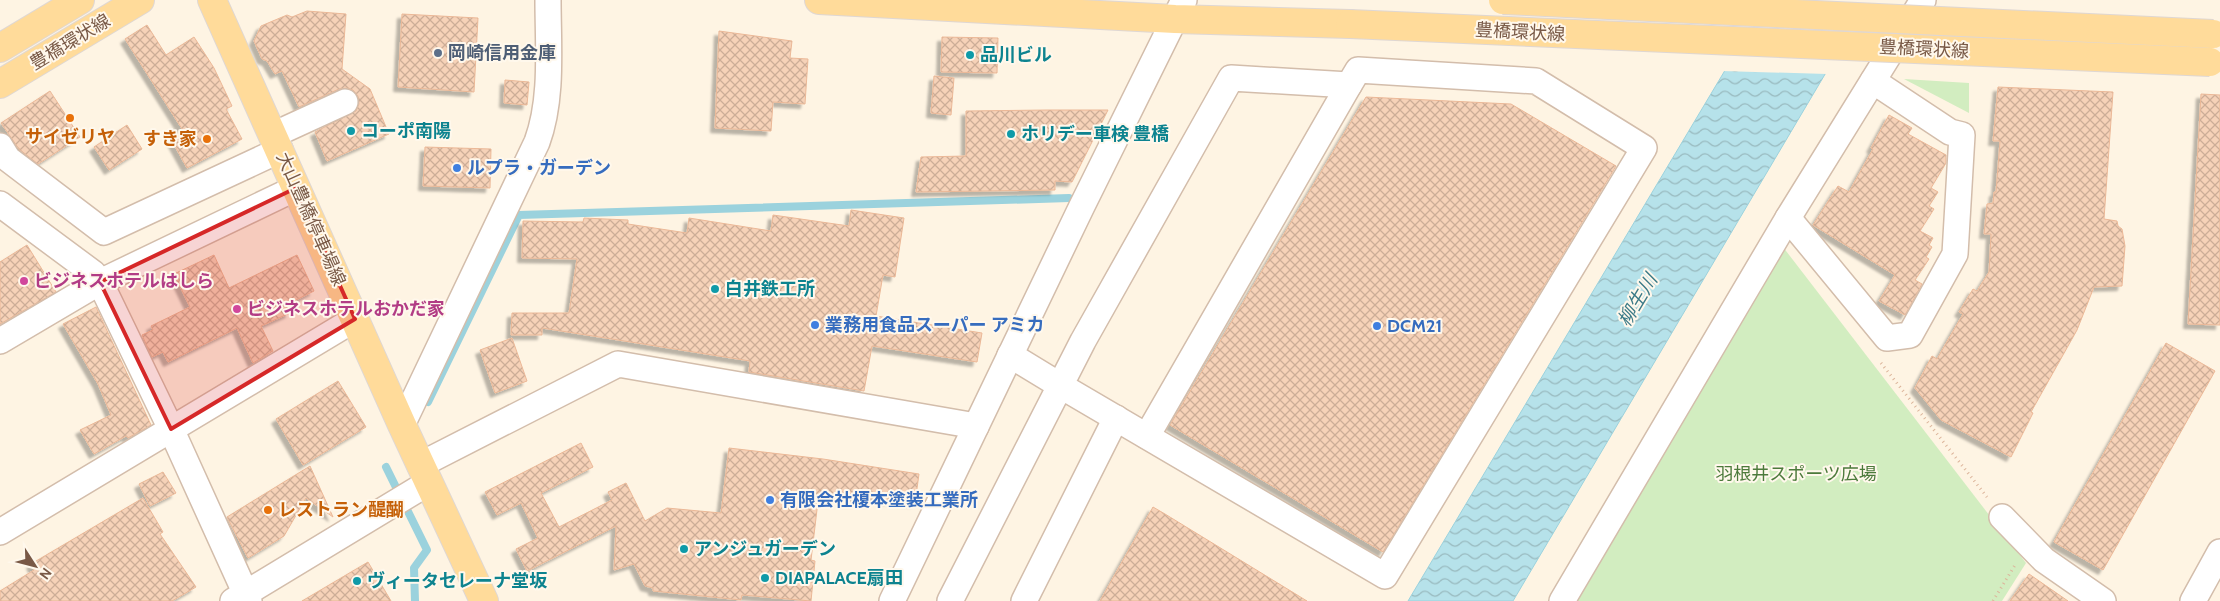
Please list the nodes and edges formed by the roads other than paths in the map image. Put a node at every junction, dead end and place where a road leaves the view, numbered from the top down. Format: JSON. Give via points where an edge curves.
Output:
{"nodes":[{"id":1,"x":80,"y":0,"type":"edge"},
{"id":2,"x":140,"y":0,"type":"edge"},
{"id":3,"x":212,"y":0,"type":"edge"},
{"id":4,"x":548,"y":0,"type":"edge"},
{"id":5,"x":820,"y":0,"type":"edge"},
{"id":6,"x":1503,"y":0,"type":"edge"},
{"id":7,"x":1923,"y":0,"type":"edge"},
{"id":8,"x":1179,"y":9,"type":"edge"},
{"id":9,"x":2216,"y":34,"type":"edge"},
{"id":10,"x":0,"y":48,"type":"edge"},
{"id":11,"x":2215,"y":62,"type":"edge"},
{"id":12,"x":1873,"y":81,"type":"junction"},
{"id":13,"x":0,"y":84,"type":"edge"},
{"id":14,"x":1349,"y":86,"type":"junction"},
{"id":15,"x":345,"y":102,"type":"dead end"},
{"id":16,"x":277,"y":142,"type":"junction"},
{"id":17,"x":0,"y":146,"type":"edge"},
{"id":18,"x":22,"y":170,"type":"junction"},
{"id":19,"x":296,"y":188,"type":"junction"},
{"id":20,"x":0,"y":205,"type":"edge"},
{"id":21,"x":1788,"y":218,"type":"junction"},
{"id":22,"x":100,"y":282,"type":"junction"},
{"id":23,"x":355,"y":319,"type":"junction"},
{"id":24,"x":0,"y":342,"type":"edge"},
{"id":25,"x":1010,"y":355,"type":"junction"},
{"id":26,"x":1060,"y":386,"type":"junction"},
{"id":27,"x":1116,"y":418,"type":"junction"},
{"id":28,"x":402,"y":425,"type":"junction"},
{"id":29,"x":976,"y":426,"type":"junction"},
{"id":30,"x":171,"y":429,"type":"junction"},
{"id":31,"x":1147,"y":436,"type":"junction"},
{"id":32,"x":424,"y":474,"type":"junction"},
{"id":33,"x":2002,"y":517,"type":"road end"},
{"id":34,"x":0,"y":532,"type":"edge"},
{"id":35,"x":2220,"y":552,"type":"edge"},
{"id":36,"x":243,"y":598,"type":"edge"},
{"id":37,"x":484,"y":601,"type":"edge"},
{"id":38,"x":892,"y":601,"type":"edge"},
{"id":39,"x":950,"y":601,"type":"edge"},
{"id":40,"x":1024,"y":601,"type":"edge"},
{"id":41,"x":1562,"y":601,"type":"edge"},
{"id":42,"x":2103,"y":601,"type":"edge"},
{"id":43,"x":2193,"y":601,"type":"edge"}],
"edges":[{"from":1,"to":10,"type":"main road","name":"豊橋環状線"},
{"from":2,"to":13,"type":"main road","name":"豊橋環状線"},
{"from":3,"to":16,"type":"main road","name":"大山豊橋停車場線"},
{"from":4,"to":28,"type":"street","via":[[547,93],[543,125]]},
{"from":5,"to":8,"type":"main road","name":"豊橋環状線"},
{"from":6,"to":9,"type":"main road","name":"豊橋環状線","bridge":true},
{"from":7,"to":12,"type":"street"},
{"from":8,"to":11,"type":"main road","name":"豊橋環状線","bridge":true,"via":[[1350,24]]},
{"from":8,"to":25,"type":"street"},
{"from":12,"to":21,"type":"street"},
{"from":12,"to":21,"type":"street","via":[[1950,132],[1962,135],[1955,254],[1910,335],[1888,338]]},
{"from":14,"to":26,"type":"street","via":[[1231,78]]},
{"from":14,"to":31,"type":"street"},
{"from":14,"to":31,"type":"street","via":[[1358,70],[1536,81],[1644,148],[1385,576]]},
{"from":15,"to":16,"type":"street"},
{"from":16,"to":18,"type":"street","via":[[104,232]]},
{"from":16,"to":19,"type":"main road","name":"大山豊橋停車場線"},
{"from":17,"to":18,"type":"street","via":[[8,159]]},
{"from":18,"to":20,"type":"street"},
{"from":19,"to":22,"type":"street"},
{"from":19,"to":23,"type":"main road","name":"大山豊橋停車場線"},
{"from":20,"to":22,"type":"street","via":[[93,273]]},
{"from":21,"to":41,"type":"street"},
{"from":22,"to":24,"type":"street"},
{"from":22,"to":30,"type":"street"},
{"from":23,"to":28,"type":"main road","name":"大山豊橋停車場線"},
{"from":23,"to":30,"type":"street"},
{"from":25,"to":26,"type":"street"},
{"from":25,"to":29,"type":"street"},
{"from":26,"to":27,"type":"street"},
{"from":26,"to":39,"type":"street"},
{"from":27,"to":31,"type":"street"},
{"from":27,"to":40,"type":"street"},
{"from":28,"to":32,"type":"main road","name":"大山豊橋停車場線"},
{"from":29,"to":32,"type":"street","via":[[618,364]]},
{"from":29,"to":38,"type":"street"},
{"from":30,"to":34,"type":"street"},
{"from":30,"to":36,"type":"street"},
{"from":32,"to":36,"type":"street"},
{"from":32,"to":37,"type":"main road","name":"大山豊橋停車場線"},
{"from":33,"to":42,"type":"street","via":[[2044,560]]},
{"from":35,"to":43,"type":"street"}]}
